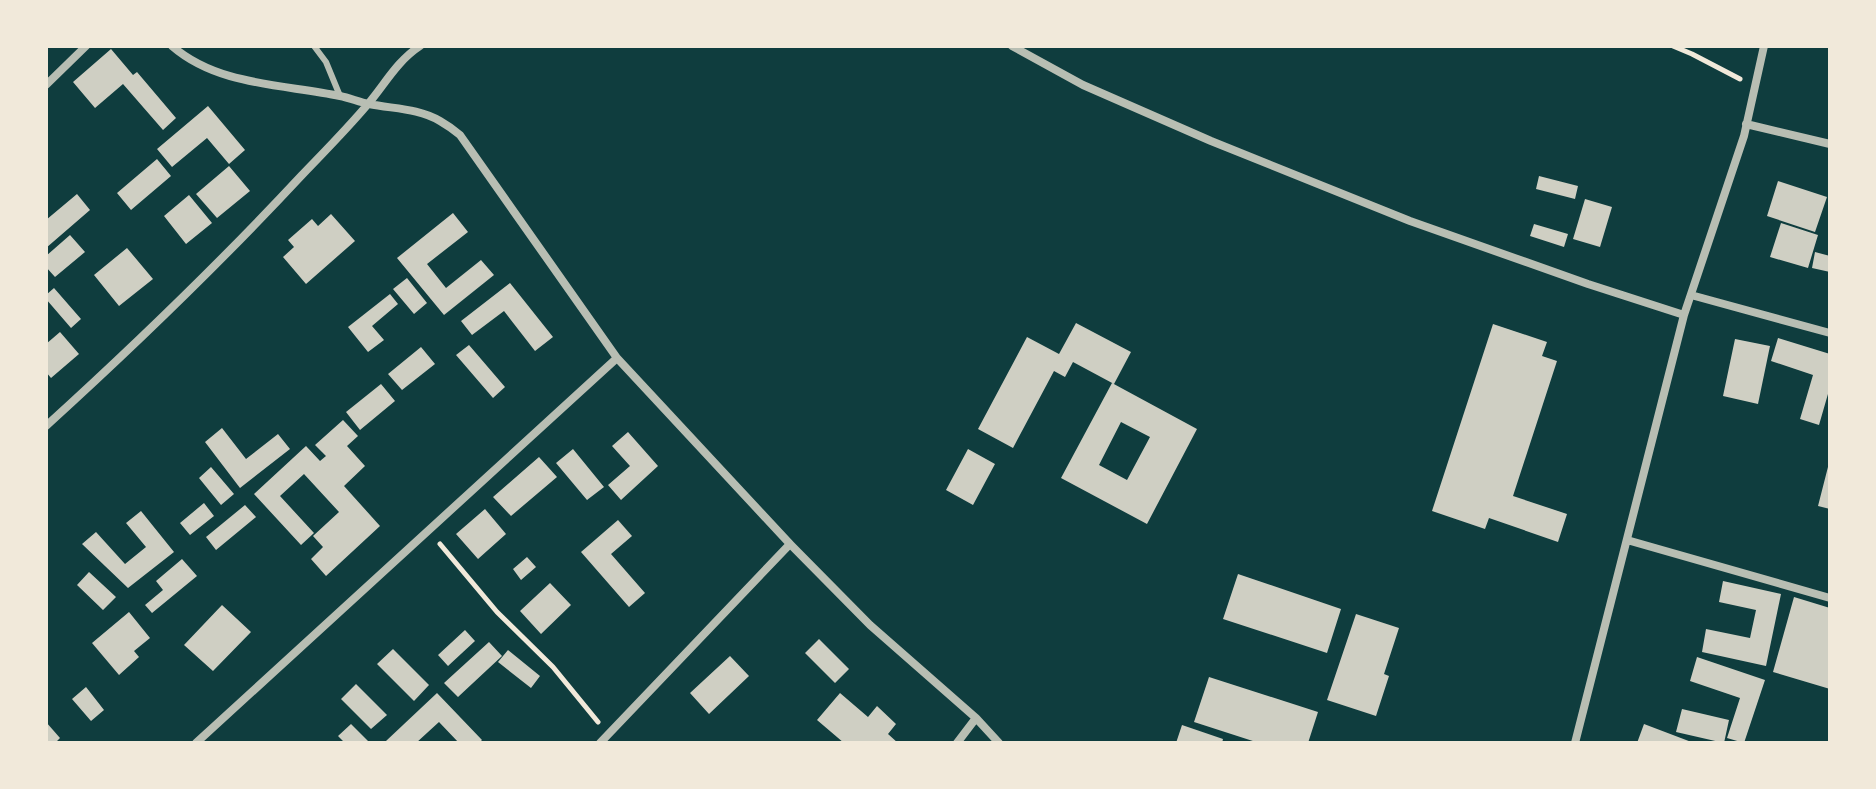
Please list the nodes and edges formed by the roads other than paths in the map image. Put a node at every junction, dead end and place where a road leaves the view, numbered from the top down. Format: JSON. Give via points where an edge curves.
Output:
{"nodes":[{"id":1,"x":86,"y":46,"type":"edge"},
{"id":2,"x":172,"y":46,"type":"edge"},
{"id":3,"x":420,"y":46,"type":"edge"},
{"id":4,"x":1012,"y":46,"type":"edge"},
{"id":5,"x":1764,"y":46,"type":"edge"},
{"id":6,"x":318,"y":47,"type":"edge"},
{"id":7,"x":46,"y":85,"type":"edge"},
{"id":8,"x":340,"y":96,"type":"junction"},
{"id":9,"x":368,"y":104,"type":"junction"},
{"id":10,"x":1746,"y":124,"type":"junction"},
{"id":11,"x":1830,"y":144,"type":"edge"},
{"id":12,"x":1691,"y":295,"type":"junction"},
{"id":13,"x":1684,"y":315,"type":"junction"},
{"id":14,"x":1830,"y":333,"type":"edge"},
{"id":15,"x":617,"y":358,"type":"junction"},
{"id":16,"x":46,"y":426,"type":"edge"},
{"id":17,"x":1627,"y":540,"type":"junction"},
{"id":18,"x":790,"y":544,"type":"junction"},
{"id":19,"x":1830,"y":598,"type":"edge"},
{"id":20,"x":976,"y":718,"type":"junction"},
{"id":21,"x":196,"y":743,"type":"edge"},
{"id":22,"x":600,"y":743,"type":"edge"},
{"id":23,"x":957,"y":743,"type":"edge"},
{"id":24,"x":999,"y":743,"type":"edge"},
{"id":25,"x":1575,"y":743,"type":"edge"}],
"edges":[{"from":1,"to":7,"type":"street"},
{"from":2,"to":8,"type":"street","via":[[211,70]]},
{"from":3,"to":9,"type":"street","via":[[391,72]]},
{"from":4,"to":13,"type":"street","via":[[1083,85],[1410,221]]},
{"from":5,"to":10,"type":"street"},
{"from":6,"to":8,"type":"lane"},
{"from":8,"to":9,"type":"street"},
{"from":9,"to":15,"type":"street","via":[[415,111],[460,135]]},
{"from":9,"to":16,"type":"street","via":[[123,356]]},
{"from":10,"to":11,"type":"street"},
{"from":10,"to":12,"type":"street"},
{"from":12,"to":13,"type":"street"},
{"from":12,"to":14,"type":"street"},
{"from":13,"to":17,"type":"street"},
{"from":15,"to":18,"type":"street"},
{"from":15,"to":21,"type":"street"},
{"from":17,"to":19,"type":"street"},
{"from":17,"to":25,"type":"street"},
{"from":18,"to":20,"type":"street","via":[[870,625]]},
{"from":18,"to":22,"type":"street"},
{"from":20,"to":23,"type":"street"},
{"from":20,"to":24,"type":"street"}]}
